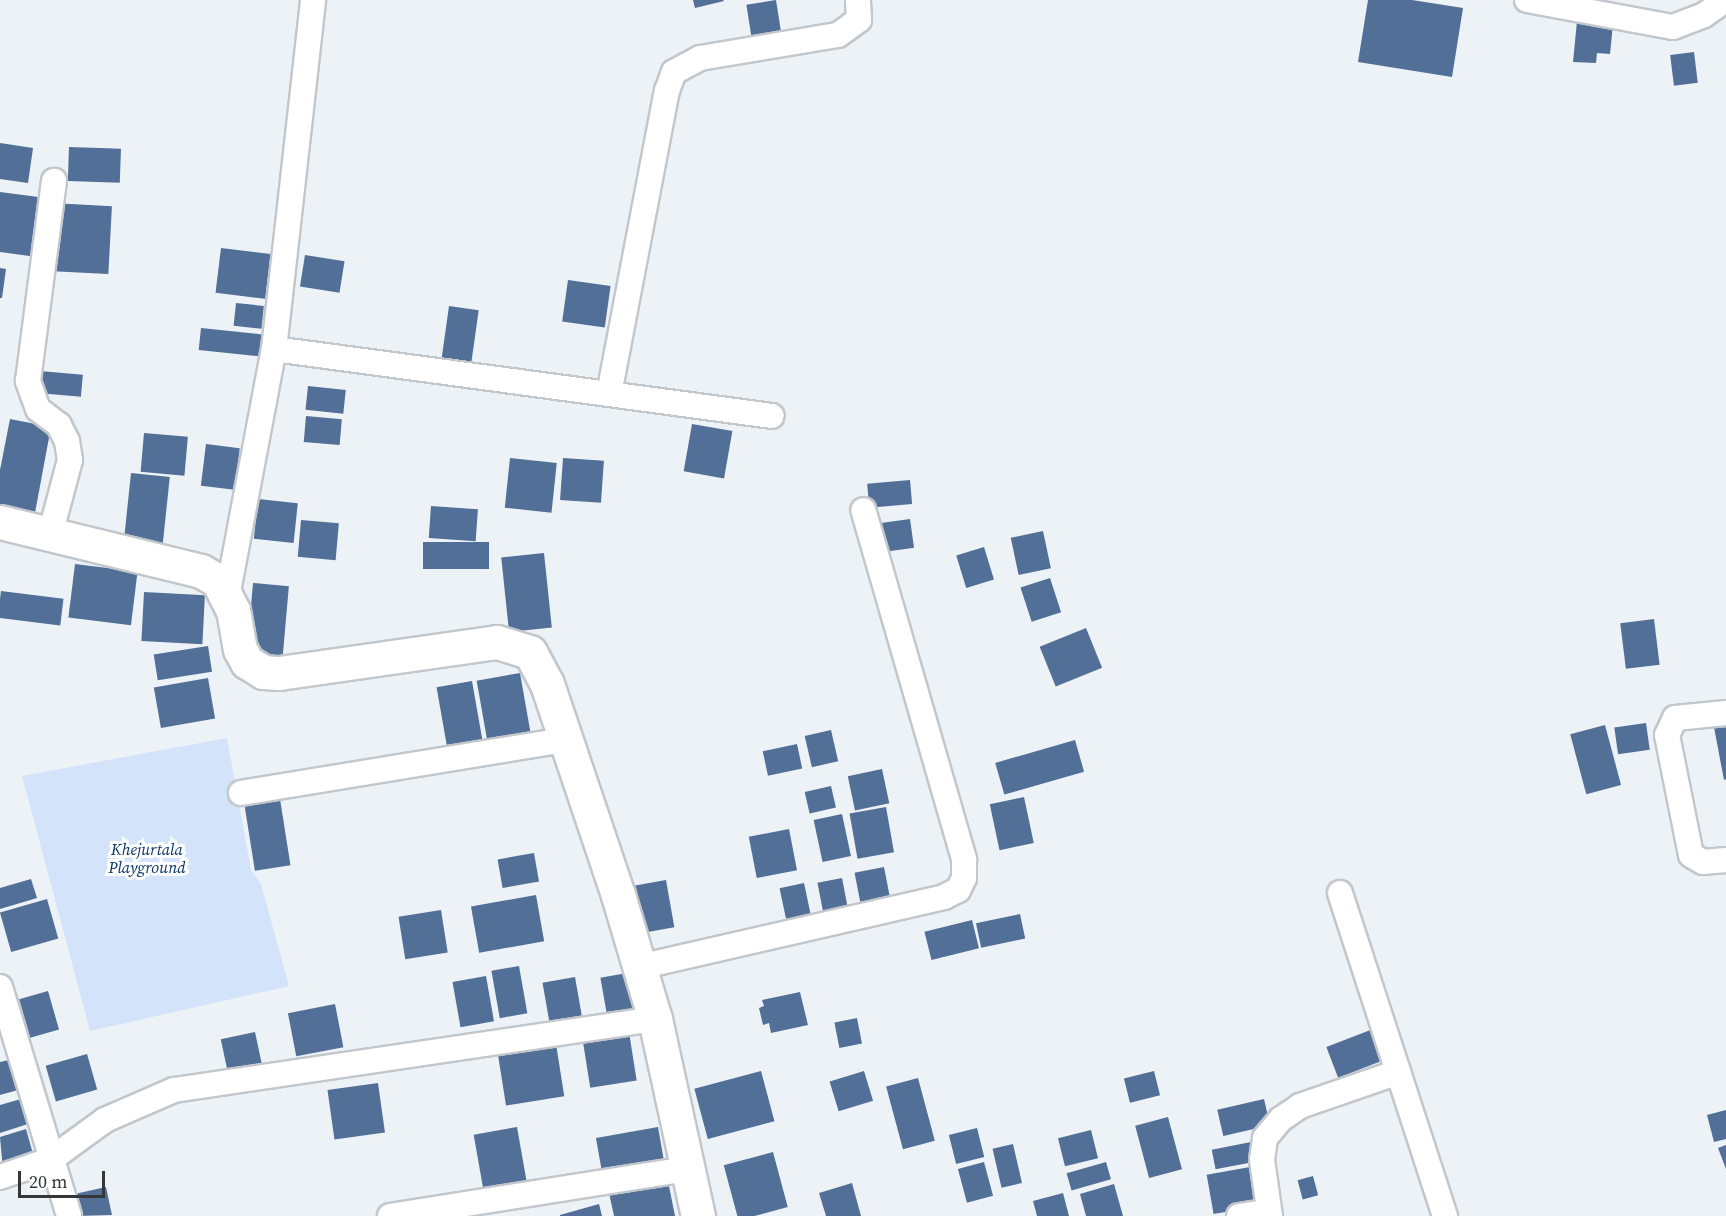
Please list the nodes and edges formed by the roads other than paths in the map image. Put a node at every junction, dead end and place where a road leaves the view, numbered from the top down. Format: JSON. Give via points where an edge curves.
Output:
{"nodes":[{"id":1,"x":313,"y":0,"type":"edge"},
{"id":2,"x":858,"y":0,"type":"edge"},
{"id":3,"x":1527,"y":0,"type":"edge"},
{"id":4,"x":1721,"y":2,"type":"edge"},
{"id":5,"x":54,"y":181,"type":"dead end"},
{"id":6,"x":274,"y":349,"type":"junction"},
{"id":7,"x":609,"y":394,"type":"junction"},
{"id":8,"x":771,"y":416,"type":"dead end"},
{"id":9,"x":863,"y":510,"type":"dead end"},
{"id":10,"x":0,"y":522,"type":"edge"},
{"id":11,"x":50,"y":535,"type":"junction"},
{"id":12,"x":228,"y":597,"type":"junction"},
{"id":13,"x":1726,"y":714,"type":"edge"},
{"id":14,"x":564,"y":740,"type":"junction"},
{"id":15,"x":241,"y":793,"type":"dead end"},
{"id":16,"x":1726,"y":860,"type":"edge"},
{"id":17,"x":1340,"y":893,"type":"dead end"},
{"id":18,"x":639,"y":967,"type":"junction"},
{"id":19,"x":0,"y":987,"type":"edge"},
{"id":20,"x":655,"y":1019,"type":"junction"},
{"id":21,"x":1398,"y":1072,"type":"junction"},
{"id":22,"x":50,"y":1160,"type":"junction"},
{"id":23,"x":688,"y":1169,"type":"junction"},
{"id":24,"x":0,"y":1177,"type":"edge"},
{"id":25,"x":1270,"y":1214,"type":"edge"},
{"id":26,"x":69,"y":1216,"type":"edge"},
{"id":27,"x":390,"y":1216,"type":"edge"},
{"id":28,"x":699,"y":1216,"type":"edge"},
{"id":29,"x":1239,"y":1216,"type":"edge"},
{"id":30,"x":1445,"y":1216,"type":"edge"}],
"edges":[{"from":1,"to":6,"type":"street"},
{"from":2,"to":7,"type":"street","via":[[859,20],[838,35],[700,57],[674,72],[667,91]]},
{"from":3,"to":4,"type":"street","via":[[1673,27],[1698,18]]},
{"from":5,"to":11,"type":"street","via":[[28,381],[31,399],[59,425],[69,451],[67,480]]},
{"from":6,"to":7,"type":"street"},
{"from":6,"to":12,"type":"street"},
{"from":7,"to":8,"type":"street"},
{"from":9,"to":18,"type":"street","via":[[964,859],[964,878],[958,890],[944,897]]},
{"from":10,"to":11,"type":"street"},
{"from":11,"to":12,"type":"street","via":[[201,570],[218,581]]},
{"from":12,"to":14,"type":"street","via":[[240,650],[247,662],[262,672],[279,673],[497,642],[530,652],[547,684]]},
{"from":13,"to":16,"type":"street","via":[[1675,718],[1667,735],[1692,855],[1703,862]]},
{"from":14,"to":15,"type":"street"},
{"from":14,"to":18,"type":"street"},
{"from":17,"to":21,"type":"street"},
{"from":18,"to":20,"type":"street"},
{"from":19,"to":22,"type":"street"},
{"from":20,"to":22,"type":"street","via":[[253,1081],[192,1086],[141,1102],[105,1120]]},
{"from":20,"to":23,"type":"street"},
{"from":21,"to":25,"type":"street","via":[[1300,1106],[1281,1119],[1265,1138],[1262,1160]]},
{"from":21,"to":30,"type":"street"},
{"from":22,"to":24,"type":"street"},
{"from":22,"to":26,"type":"street"},
{"from":23,"to":27,"type":"street"},
{"from":23,"to":28,"type":"street"},
{"from":25,"to":29,"type":"street"}]}
